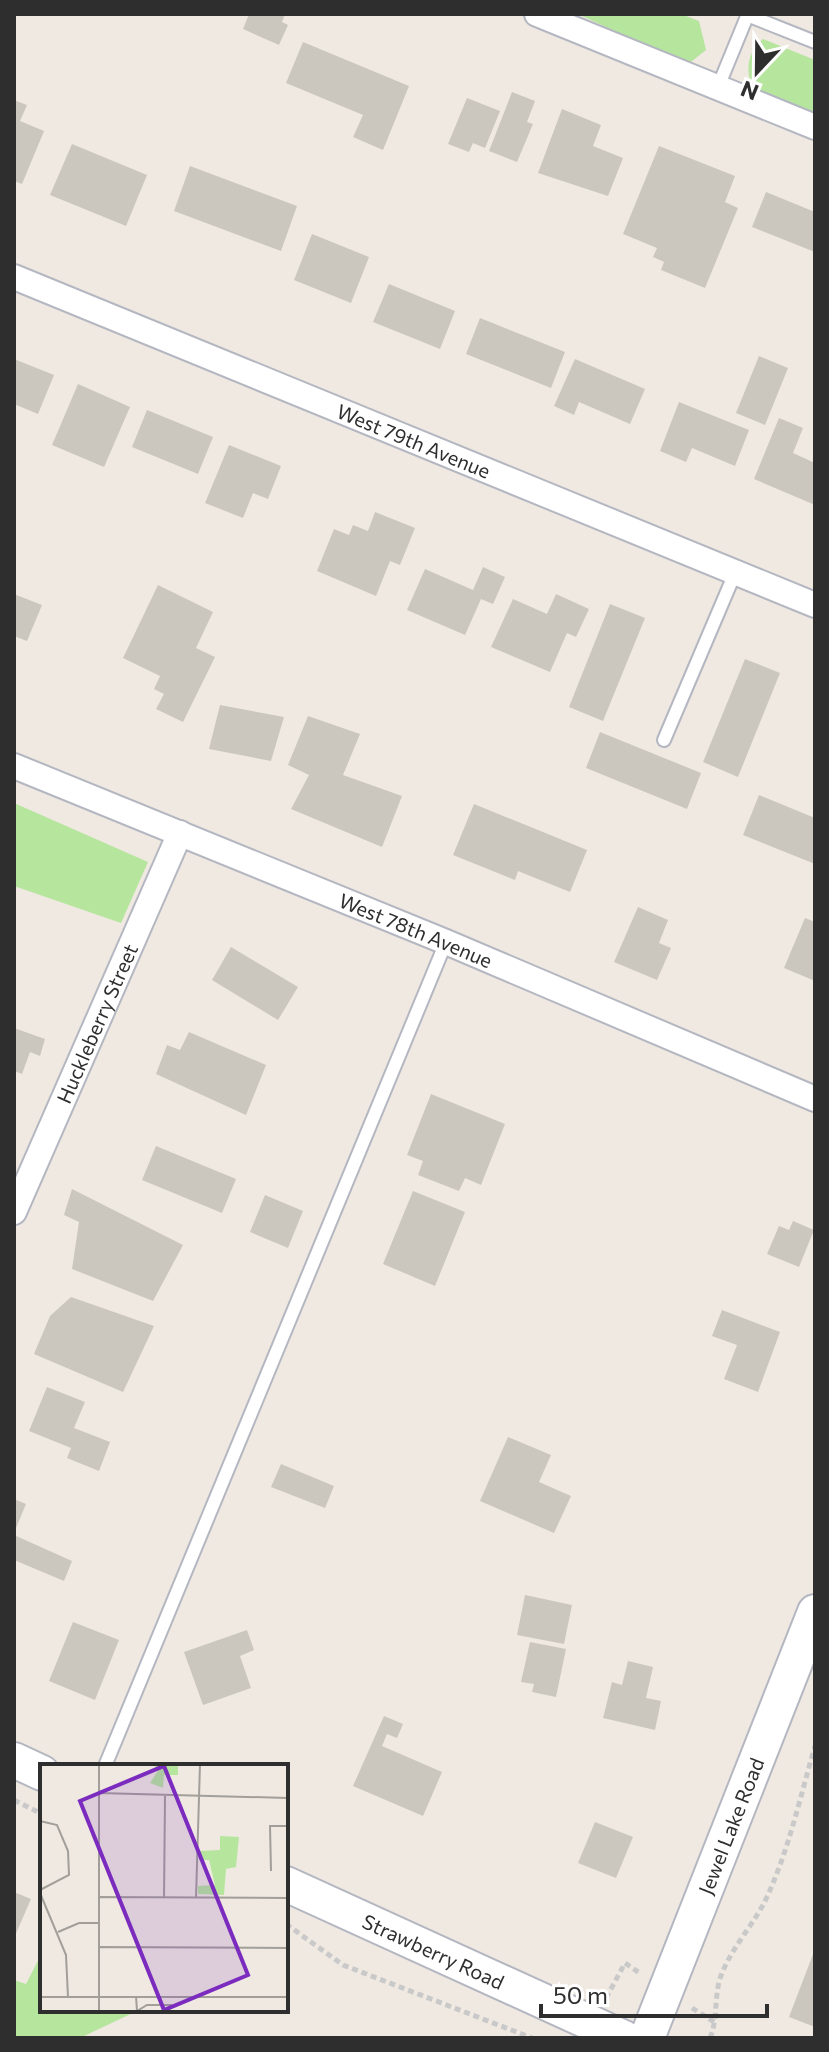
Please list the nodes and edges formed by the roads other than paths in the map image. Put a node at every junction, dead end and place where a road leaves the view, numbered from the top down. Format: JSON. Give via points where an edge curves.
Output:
{"nodes":[{"id":1,"x":537,"y":14,"type":"edge"},
{"id":2,"x":748,"y":14,"type":"edge"},
{"id":3,"x":815,"y":42,"type":"edge"},
{"id":4,"x":718,"y":87,"type":"junction"},
{"id":5,"x":815,"y":127,"type":"edge"},
{"id":6,"x":14,"y":277,"type":"edge"},
{"id":7,"x":735,"y":573,"type":"junction"},
{"id":8,"x":815,"y":605,"type":"edge"},
{"id":9,"x":664,"y":740,"type":"dead end"},
{"id":10,"x":14,"y":766,"type":"edge"},
{"id":11,"x":180,"y":833,"type":"junction"},
{"id":12,"x":446,"y":942,"type":"junction"},
{"id":13,"x":815,"y":1099,"type":"edge"},
{"id":14,"x":14,"y":1212,"type":"edge"},
{"id":15,"x":815,"y":1612,"type":"edge"},
{"id":16,"x":14,"y":1760,"type":"edge"},
{"id":17,"x":106,"y":1764,"type":"edge"},
{"id":18,"x":40,"y":1772,"type":"edge"},
{"id":19,"x":288,"y":1885,"type":"edge"},
{"id":20,"x":624,"y":2038,"type":"edge"},
{"id":21,"x":647,"y":2038,"type":"edge"}],
"edges":[{"from":1,"to":4,"type":"street"},
{"from":2,"to":3,"type":"lane"},
{"from":2,"to":4,"type":"lane"},
{"from":4,"to":5,"type":"street"},
{"from":6,"to":7,"type":"street","name":"West 79th Avenue"},
{"from":7,"to":8,"type":"street","name":"West 79th Avenue"},
{"from":7,"to":9,"type":"lane"},
{"from":10,"to":11,"type":"street","name":"West 78th Avenue"},
{"from":11,"to":12,"type":"street","name":"West 78th Avenue"},
{"from":11,"to":14,"type":"street","name":"Huckleberry Street"},
{"from":12,"to":13,"type":"street","name":"West 78th Avenue"},
{"from":12,"to":17,"type":"lane"},
{"from":15,"to":21,"type":"main road","name":"Jewel Lake Road"},
{"from":16,"to":18,"type":"main road"},
{"from":19,"to":20,"type":"main road","name":"Strawberry Road"}]}
